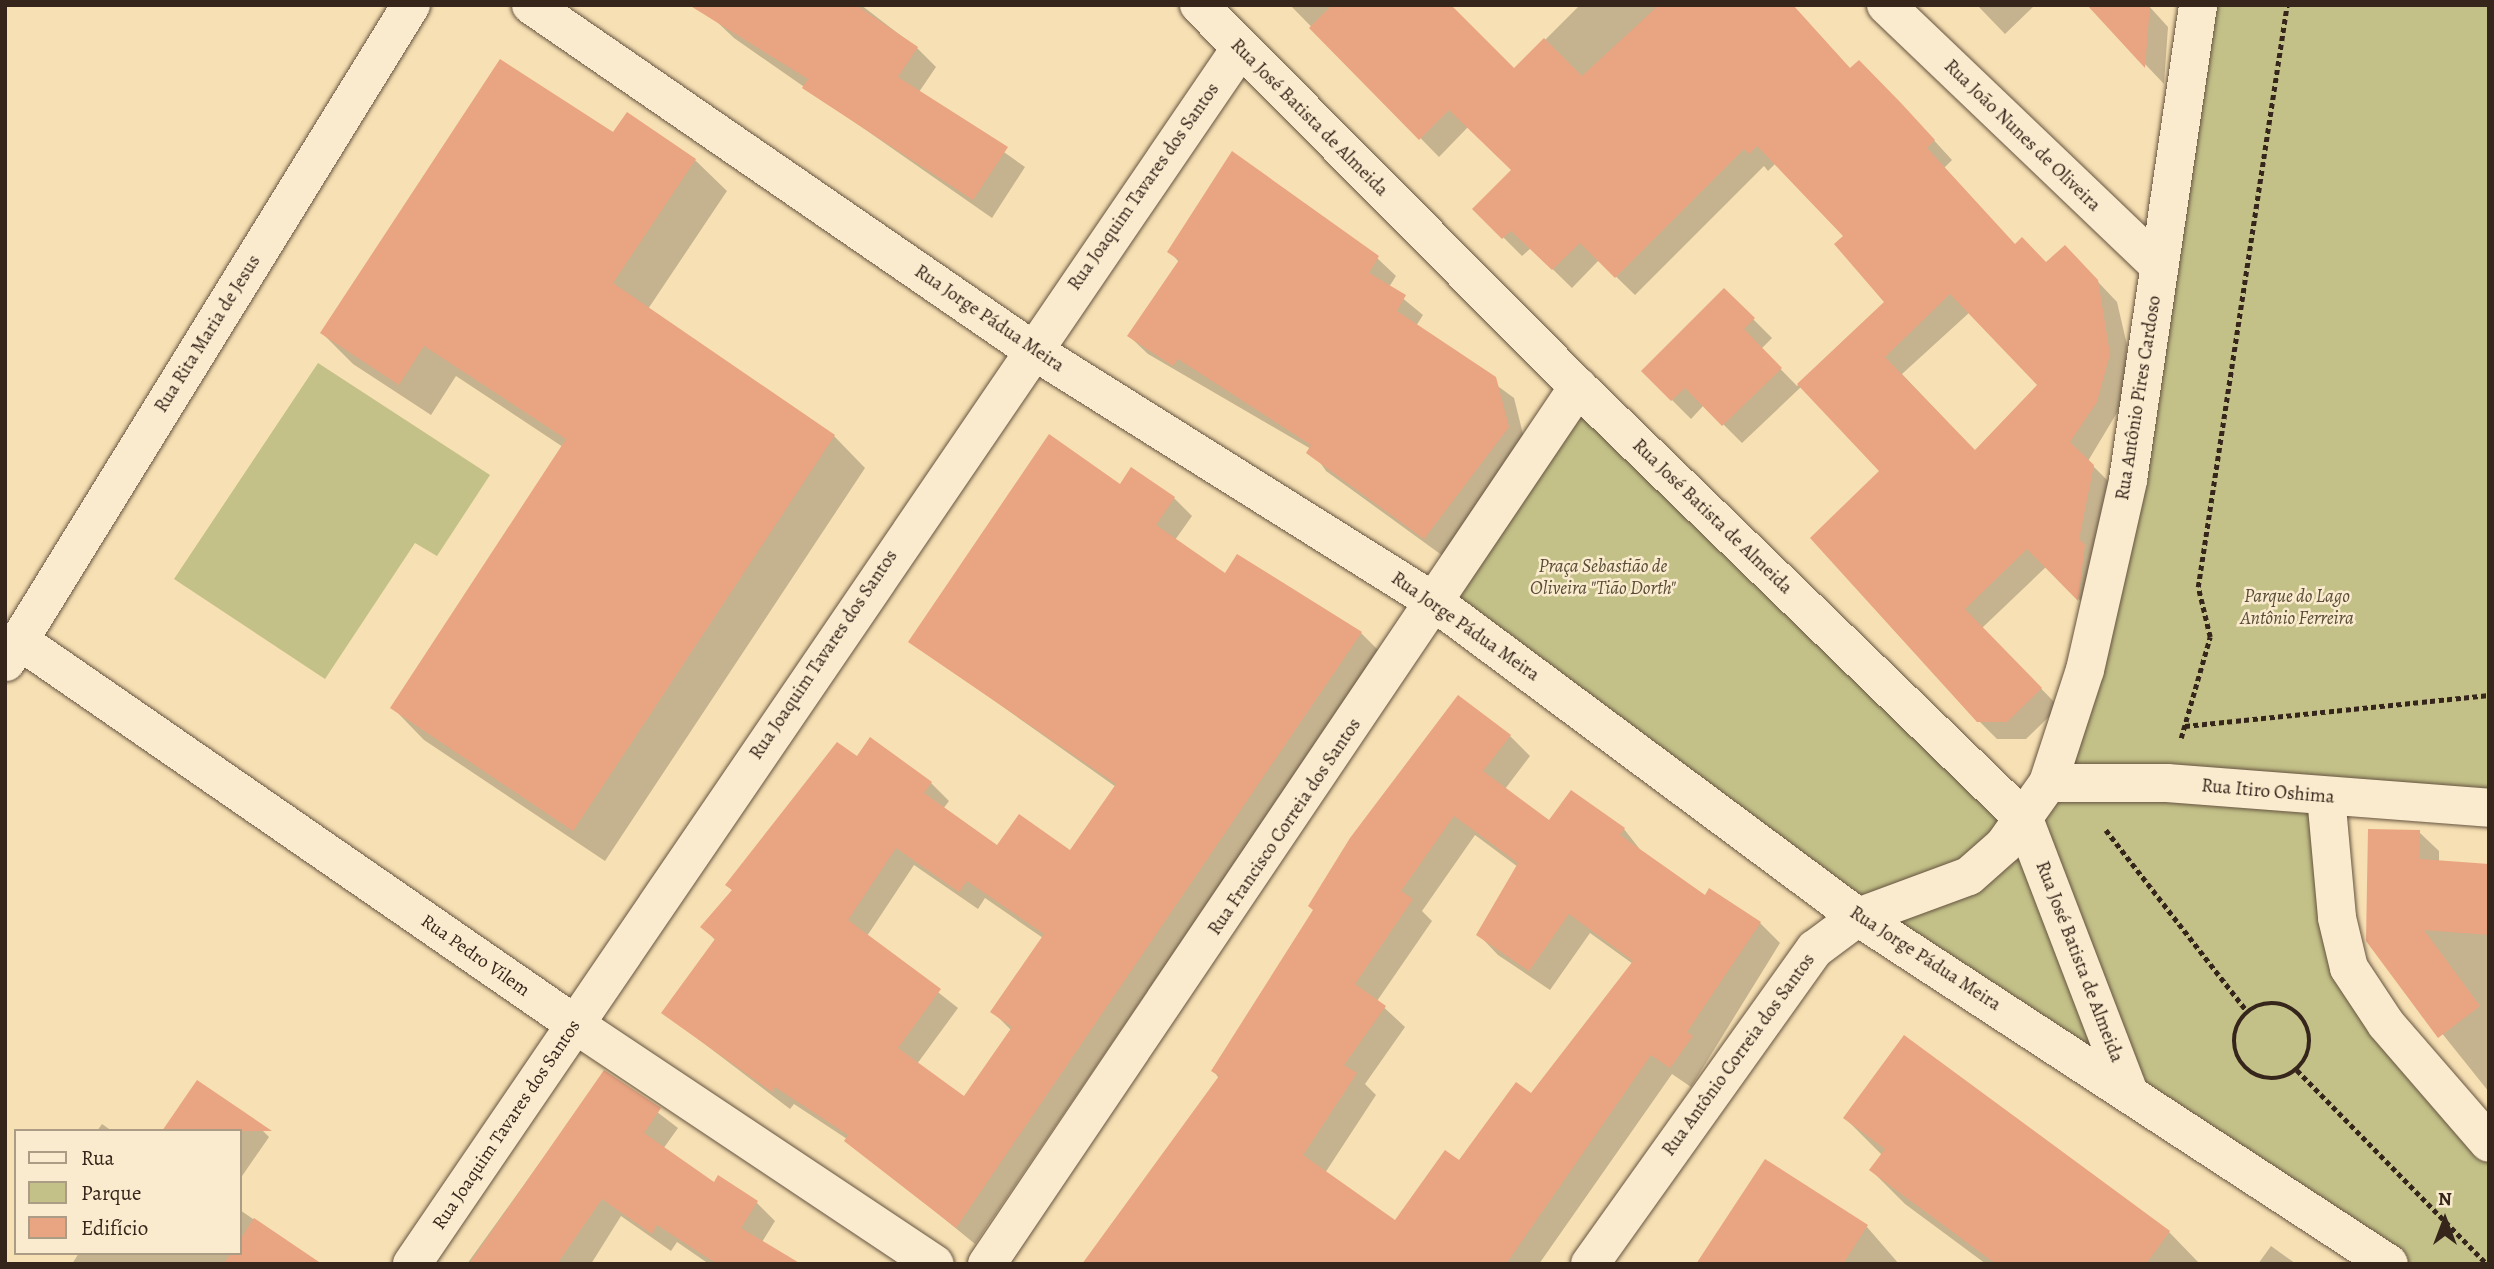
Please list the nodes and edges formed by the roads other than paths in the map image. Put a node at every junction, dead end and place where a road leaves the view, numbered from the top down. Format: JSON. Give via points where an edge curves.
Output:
{"nodes":[{"id":1,"x":411,"y":5,"type":"edge"},
{"id":2,"x":531,"y":5,"type":"edge"},
{"id":3,"x":1199,"y":5,"type":"edge"},
{"id":4,"x":1886,"y":5,"type":"edge"},
{"id":5,"x":2198,"y":5,"type":"edge"},
{"id":6,"x":1240,"y":49,"type":"junction"},
{"id":7,"x":2159,"y":265,"type":"junction"},
{"id":8,"x":1031,"y":349,"type":"junction"},
{"id":9,"x":1578,"y":387,"type":"junction"},
{"id":10,"x":1437,"y":604,"type":"junction"},
{"id":11,"x":12,"y":652,"type":"edge"},
{"id":12,"x":2060,"y":784,"type":"junction"},
{"id":13,"x":2326,"y":796,"type":"junction"},
{"id":14,"x":2489,"y":808,"type":"edge"},
{"id":15,"x":2024,"y":819,"type":"junction"},
{"id":16,"x":1858,"y":917,"type":"junction"},
{"id":17,"x":576,"y":1025,"type":"junction"},
{"id":18,"x":2128,"y":1090,"type":"junction"},
{"id":19,"x":2489,"y":1143,"type":"edge"},
{"id":20,"x":412,"y":1264,"type":"edge"},
{"id":21,"x":936,"y":1264,"type":"edge"},
{"id":22,"x":987,"y":1264,"type":"edge"},
{"id":23,"x":1590,"y":1264,"type":"edge"},
{"id":24,"x":2389,"y":1264,"type":"edge"}],
"edges":[{"from":1,"to":11,"type":"street","name":"Rua Rita Maria de Jesus"},
{"from":2,"to":8,"type":"street","name":"Rua Jorge Pádua Meira"},
{"from":3,"to":6,"type":"street","name":"Rua José Batista de Almeida"},
{"from":4,"to":7,"type":"street","name":"Rua João Nunes de Oliveira"},
{"from":5,"to":7,"type":"street","name":"Rua Antônio Pires Cardoso"},
{"from":6,"to":8,"type":"street","name":"Rua Joaquim Tavares dos Santos"},
{"from":6,"to":9,"type":"street","name":"Rua José Batista de Almeida"},
{"from":7,"to":12,"type":"street","name":"Rua Antônio Pires Cardoso","via":[[2110,571]]},
{"from":8,"to":10,"type":"street","name":"Rua Jorge Pádua Meira"},
{"from":8,"to":17,"type":"street","name":"Rua Joaquim Tavares dos Santos"},
{"from":9,"to":10,"type":"street","name":"Rua Francisco Correia dos Santos"},
{"from":9,"to":15,"type":"street","name":"Rua José Batista de Almeida"},
{"from":10,"to":16,"type":"street","name":"Rua Jorge Pádua Meira"},
{"from":10,"to":22,"type":"street","name":"Rua Francisco Correia dos Santos"},
{"from":11,"to":17,"type":"street","name":"Rua Pedro Vilem"},
{"from":12,"to":13,"type":"street","name":"Rua Itiro Oshima","via":[[2167,783]]},
{"from":12,"to":15,"type":"street","name":"Rua Antônio Pires Cardoso"},
{"from":13,"to":14,"type":"street","name":"Rua Itiro Oshima"},
{"from":13,"to":19,"type":"street","via":[[2337,918],[2350,968],[2386,1024]]},
{"from":15,"to":16,"type":"street","name":"Rua Antônio Correia dos Santos","via":[[1969,876]]},
{"from":15,"to":18,"type":"street","name":"Rua José Batista de Almeida"},
{"from":16,"to":18,"type":"street","name":"Rua Jorge Pádua Meira"},
{"from":16,"to":23,"type":"street","name":"Rua Antônio Correia dos Santos","via":[[1815,949]]},
{"from":17,"to":20,"type":"street","name":"Rua Joaquim Tavares dos Santos"},
{"from":17,"to":21,"type":"street","name":"Rua Pedro Vilem"},
{"from":18,"to":24,"type":"street","name":"Rua Jorge Pádua Meira"}]}
